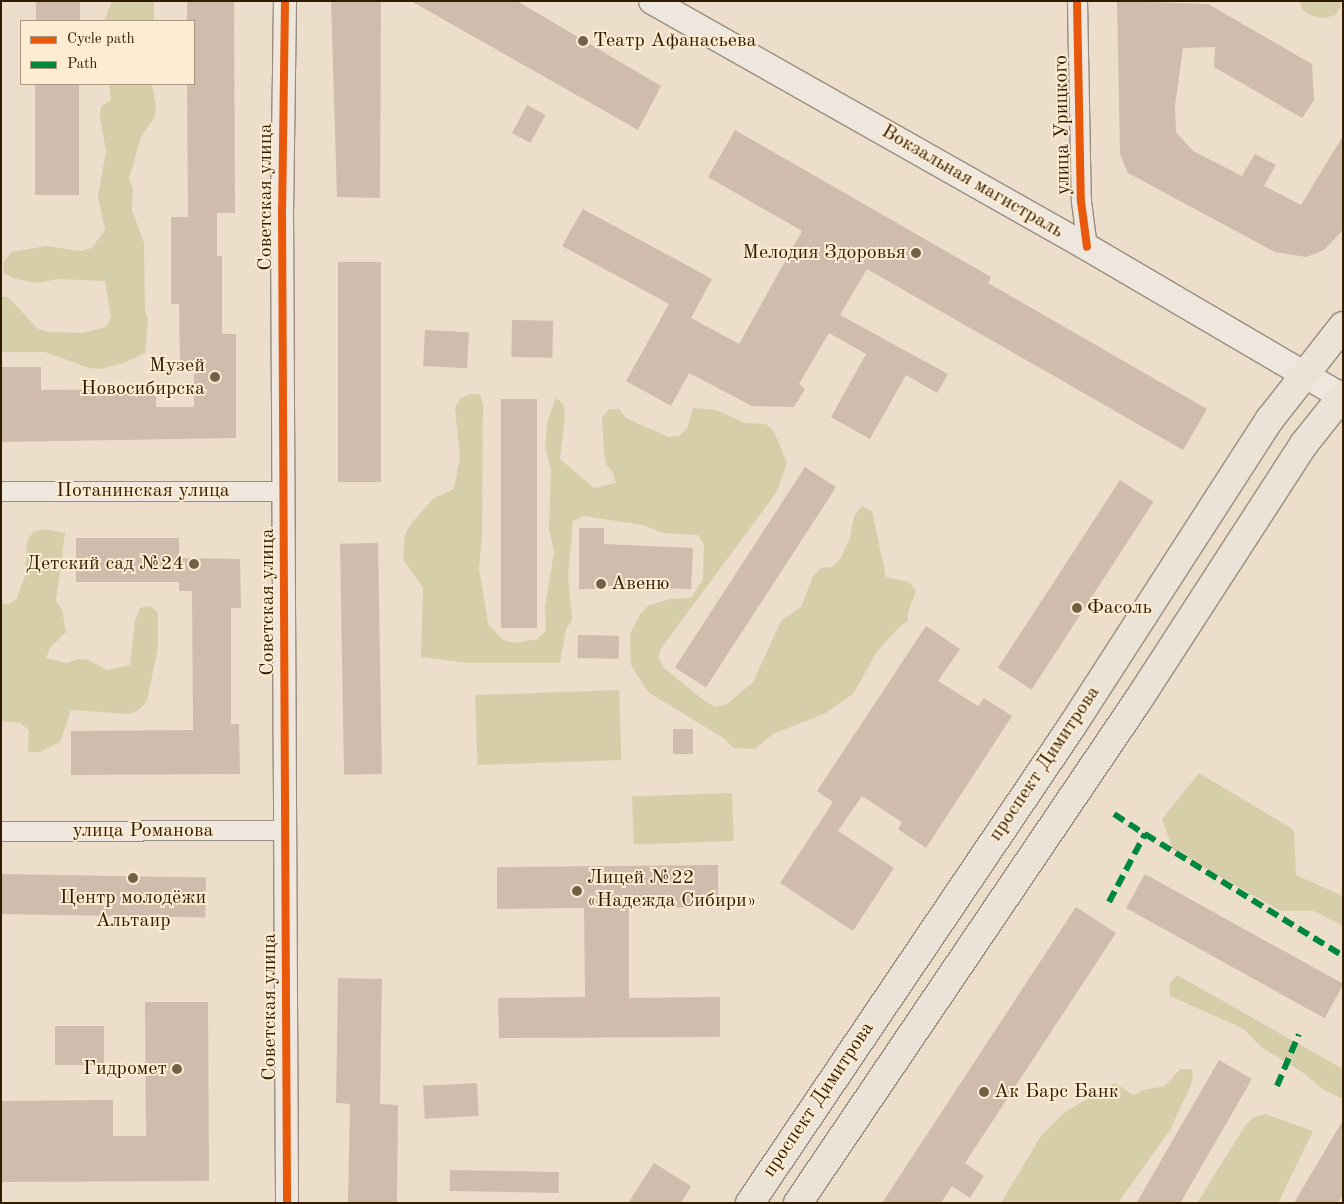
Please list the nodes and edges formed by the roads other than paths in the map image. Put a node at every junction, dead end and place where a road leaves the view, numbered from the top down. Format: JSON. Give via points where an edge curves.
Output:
{"nodes":[{"id":1,"x":284,"y":1,"type":"edge"},
{"id":2,"x":652,"y":1,"type":"edge"},
{"id":3,"x":1077,"y":1,"type":"edge"},
{"id":4,"x":1087,"y":247,"type":"junction"},
{"id":5,"x":1343,"y":326,"type":"edge"},
{"id":6,"x":1306,"y":376,"type":"junction"},
{"id":7,"x":1342,"y":396,"type":"edge"},
{"id":8,"x":1,"y":491,"type":"edge"},
{"id":9,"x":284,"y":491,"type":"junction"},
{"id":10,"x":285,"y":830,"type":"junction"},
{"id":11,"x":1,"y":832,"type":"edge"},
{"id":12,"x":287,"y":1203,"type":"edge"},
{"id":13,"x":750,"y":1203,"type":"edge"},
{"id":14,"x":798,"y":1203,"type":"edge"}],
"edges":[{"from":1,"to":9,"type":"street","name":"Советская улица"},
{"from":2,"to":4,"type":"main road","name":"Вокзальная магистраль"},
{"from":3,"to":4,"type":"street","name":"улица Урицкого","via":[[1081,201]]},
{"from":4,"to":6,"type":"main road","name":"Вокзальная магистраль"},
{"from":5,"to":6,"type":"main road","name":"проспект Димитрова"},
{"from":6,"to":7,"type":"main road","name":"Вокзальная магистраль"},
{"from":6,"to":13,"type":"main road","name":"проспект Димитрова","via":[[1270,419],[1072,726]]},
{"from":7,"to":14,"type":"main road","name":"проспект Димитрова","via":[[1304,444],[1137,702]]},
{"from":8,"to":9,"type":"street","name":"Потанинская улица"},
{"from":9,"to":10,"type":"street","name":"Советская улица"},
{"from":10,"to":11,"type":"street","name":"улица Романова"},
{"from":10,"to":12,"type":"street","name":"Советская улица"}]}
